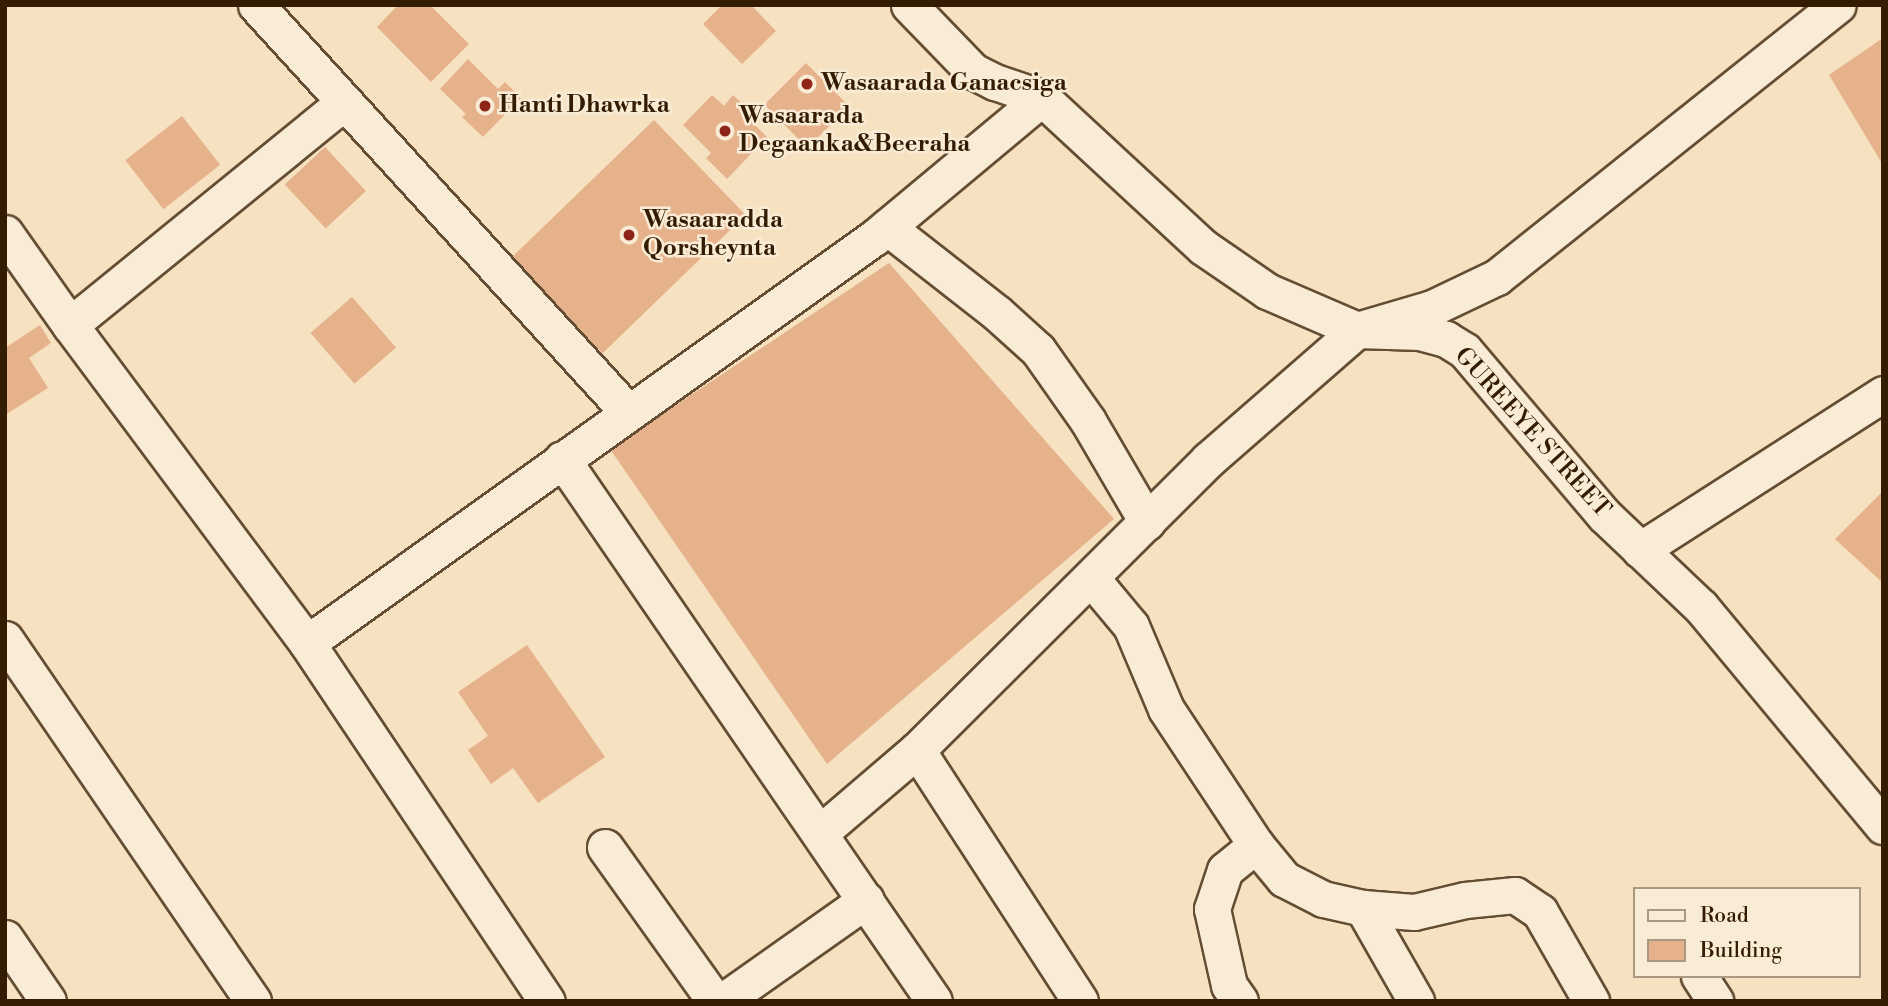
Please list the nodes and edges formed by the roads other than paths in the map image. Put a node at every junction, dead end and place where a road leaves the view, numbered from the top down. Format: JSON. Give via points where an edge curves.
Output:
{"nodes":[{"id":1,"x":256,"y":5,"type":"edge"},
{"id":2,"x":909,"y":5,"type":"edge"},
{"id":3,"x":1838,"y":5,"type":"edge"},
{"id":4,"x":1042,"y":98,"type":"junction"},
{"id":5,"x":343,"y":103,"type":"junction"},
{"id":6,"x":887,"y":227,"type":"junction"},
{"id":7,"x":5,"y":233,"type":"edge"},
{"id":8,"x":70,"y":325,"type":"junction"},
{"id":9,"x":1357,"y":330,"type":"junction"},
{"id":10,"x":1883,"y":394,"type":"edge"},
{"id":11,"x":628,"y":412,"type":"junction"},
{"id":12,"x":562,"y":459,"type":"junction"},
{"id":13,"x":1147,"y":522,"type":"junction"},
{"id":14,"x":1640,"y":550,"type":"junction"},
{"id":15,"x":1091,"y":578,"type":"junction"},
{"id":16,"x":5,"y":639,"type":"edge"},
{"id":17,"x":307,"y":643,"type":"junction"},
{"id":18,"x":917,"y":750,"type":"junction"},
{"id":19,"x":1883,"y":826,"type":"edge"},
{"id":20,"x":821,"y":832,"type":"junction"},
{"id":21,"x":1256,"y":845,"type":"junction"},
{"id":22,"x":606,"y":847,"type":"dead end"},
{"id":23,"x":866,"y":900,"type":"junction"},
{"id":24,"x":1363,"y":908,"type":"junction"},
{"id":25,"x":5,"y":938,"type":"edge"},
{"id":26,"x":1700,"y":978,"type":"edge"},
{"id":27,"x":48,"y":1001,"type":"edge"},
{"id":28,"x":254,"y":1001,"type":"edge"},
{"id":29,"x":547,"y":1001,"type":"edge"},
{"id":30,"x":715,"y":1001,"type":"edge"},
{"id":31,"x":723,"y":1001,"type":"edge"},
{"id":32,"x":934,"y":1001,"type":"edge"},
{"id":33,"x":1080,"y":1001,"type":"edge"},
{"id":34,"x":1240,"y":1001,"type":"edge"},
{"id":35,"x":1416,"y":1001,"type":"edge"},
{"id":36,"x":1591,"y":1001,"type":"edge"},
{"id":37,"x":1715,"y":1001,"type":"edge"}],
"edges":[{"from":1,"to":5,"type":"street"},
{"from":2,"to":4,"type":"street","name":"GUREEYE STREET","via":[[973,71]]},
{"from":3,"to":9,"type":"street","via":[[1497,278],[1432,308]]},
{"from":4,"to":6,"type":"street"},
{"from":4,"to":9,"type":"street","name":"GUREEYE STREET","via":[[1203,247],[1267,291]]},
{"from":5,"to":8,"type":"street"},
{"from":5,"to":11,"type":"street"},
{"from":6,"to":11,"type":"street"},
{"from":6,"to":13,"type":"street","via":[[1038,350],[1088,421]]},
{"from":7,"to":8,"type":"street"},
{"from":8,"to":17,"type":"street"},
{"from":9,"to":13,"type":"street","via":[[1208,460]]},
{"from":9,"to":14,"type":"street","name":"GUREEYE STREET","via":[[1420,332],[1446,339],[1465,351],[1604,515]]},
{"from":10,"to":14,"type":"street"},
{"from":11,"to":12,"type":"street"},
{"from":12,"to":17,"type":"street"},
{"from":12,"to":20,"type":"street"},
{"from":13,"to":15,"type":"street"},
{"from":14,"to":19,"type":"street","name":"GUREEYE STREET","via":[[1701,607]]},
{"from":15,"to":18,"type":"street"},
{"from":15,"to":21,"type":"street","via":[[1132,626],[1166,709]]},
{"from":16,"to":28,"type":"street"},
{"from":17,"to":29,"type":"street"},
{"from":18,"to":20,"type":"street"},
{"from":18,"to":33,"type":"street"},
{"from":20,"to":23,"type":"street"},
{"from":21,"to":24,"type":"street","via":[[1284,879],[1323,899]]},
{"from":21,"to":34,"type":"street","via":[[1225,870],[1212,909],[1229,985]]},
{"from":22,"to":30,"type":"street"},
{"from":23,"to":31,"type":"street"},
{"from":23,"to":32,"type":"street"},
{"from":24,"to":35,"type":"street"},
{"from":24,"to":36,"type":"street","via":[[1414,912],[1516,895],[1540,912]]},
{"from":25,"to":27,"type":"street"},
{"from":26,"to":37,"type":"street"}]}
